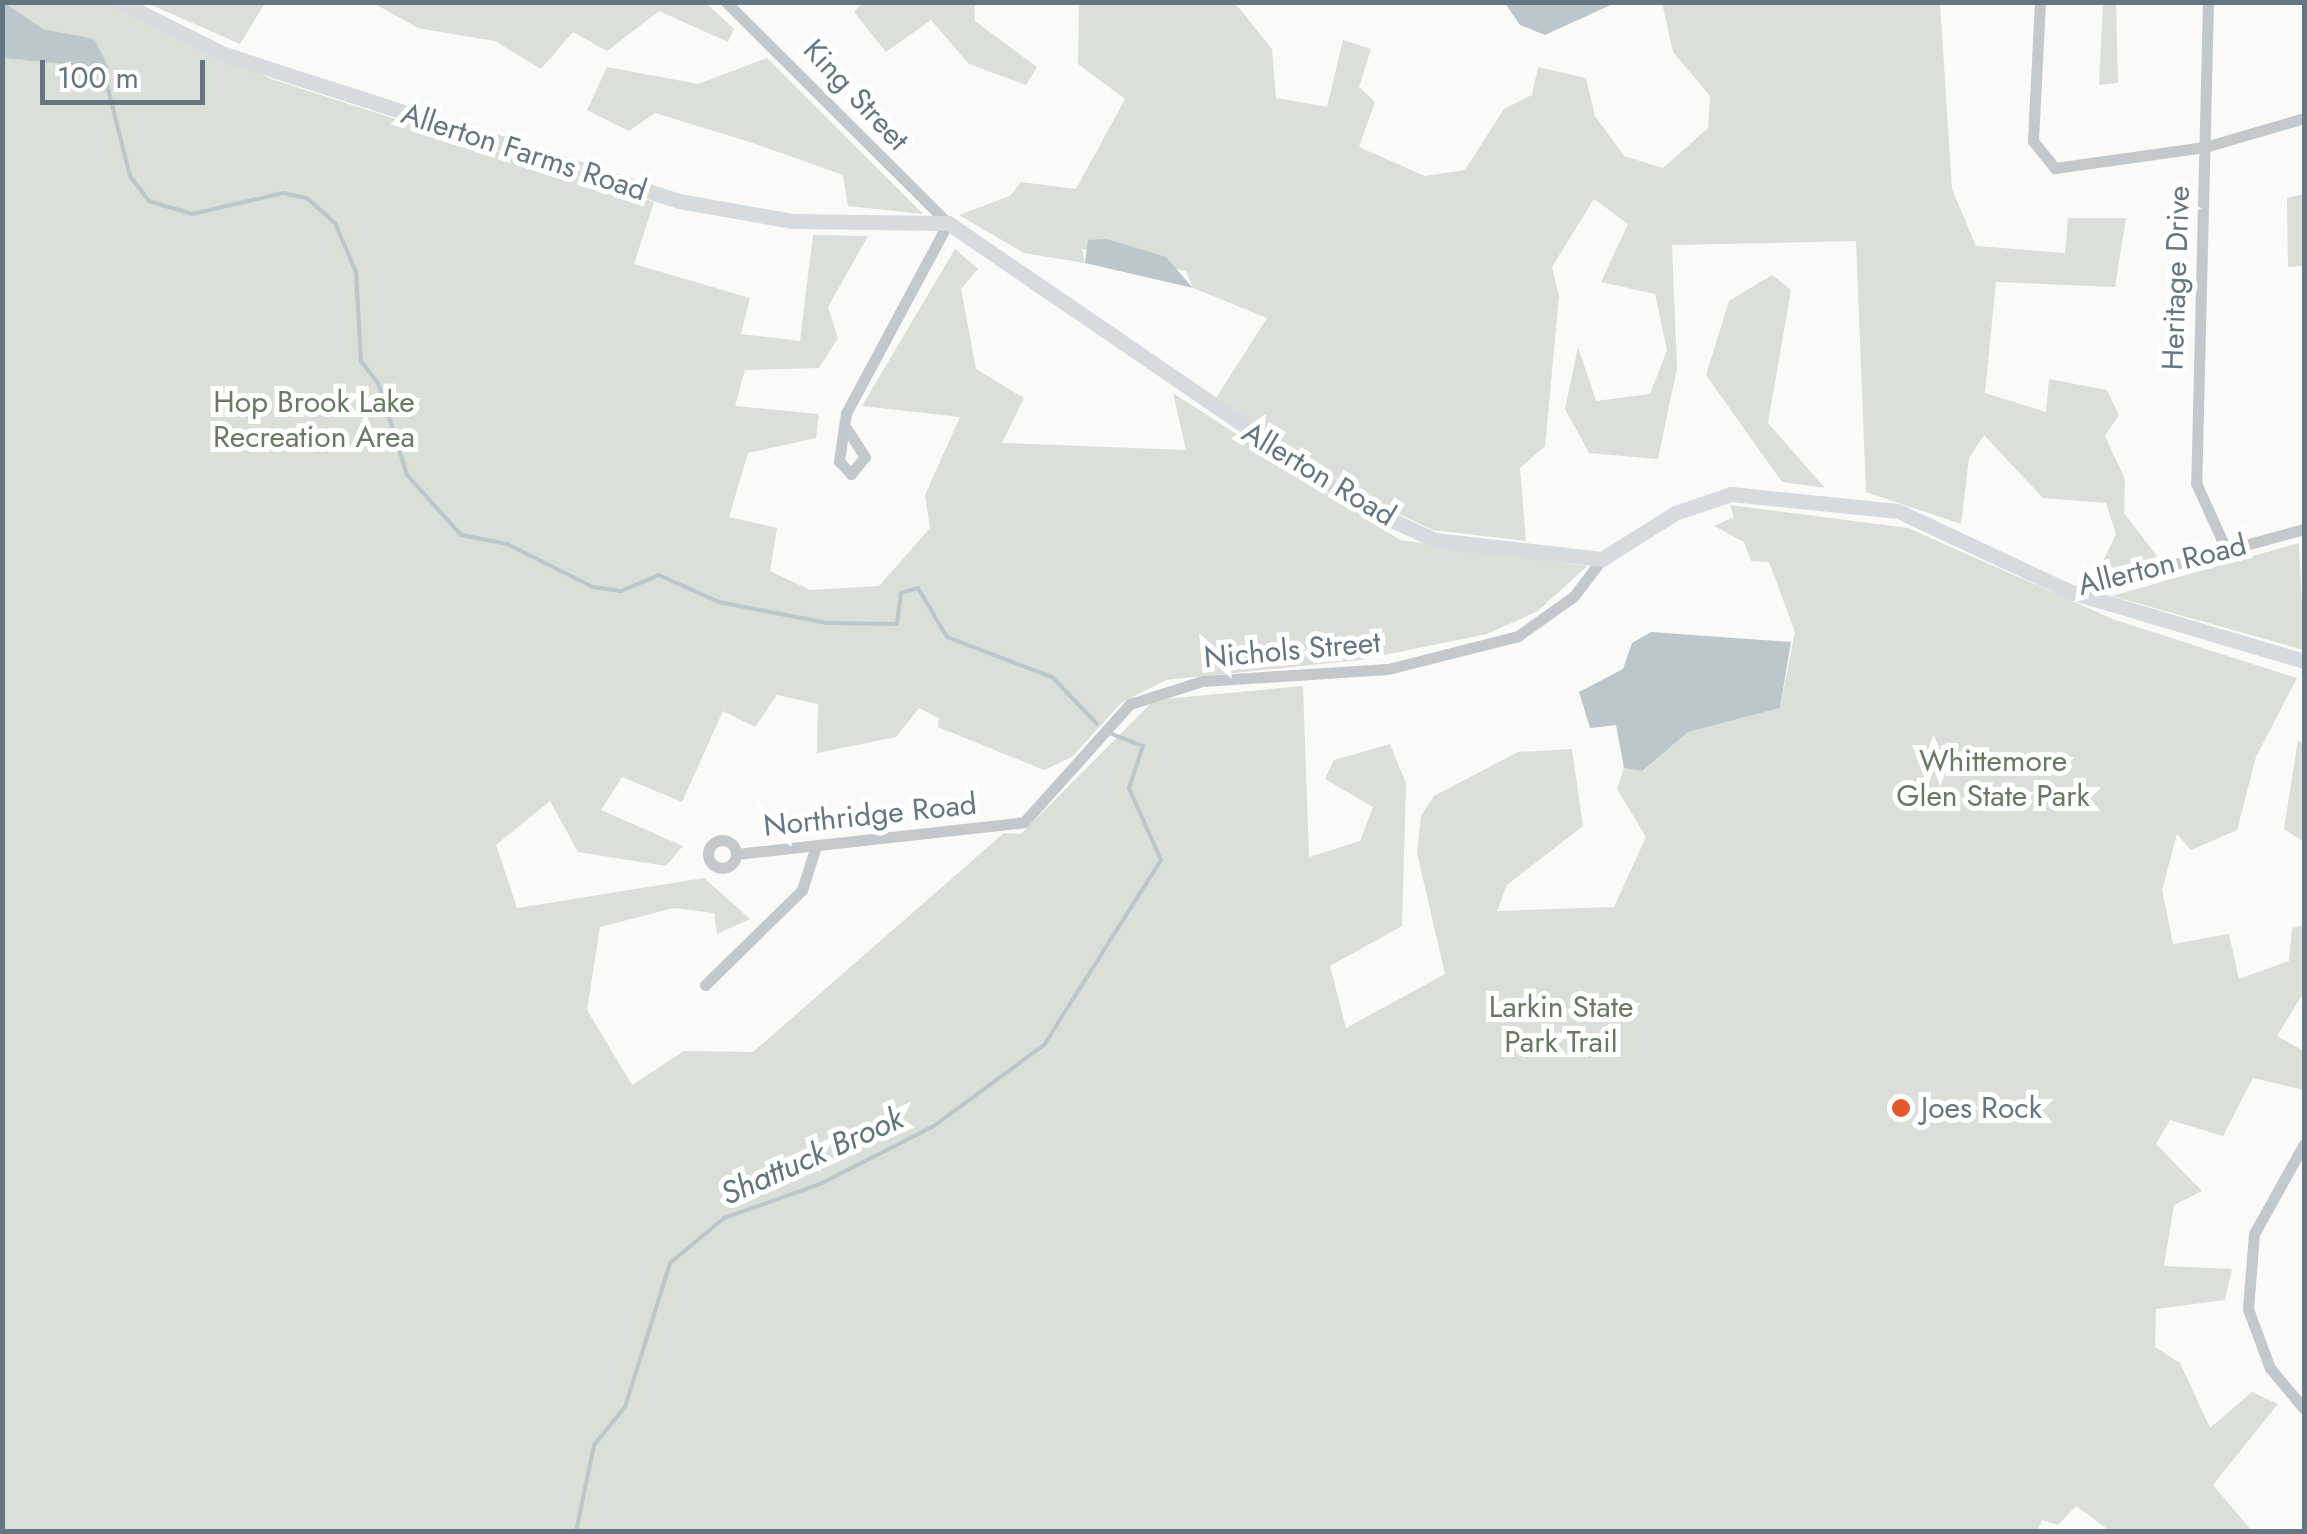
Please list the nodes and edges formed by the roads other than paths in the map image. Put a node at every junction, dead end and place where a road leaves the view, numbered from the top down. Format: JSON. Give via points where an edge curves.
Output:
{"nodes":[{"id":1,"x":120,"y":2,"type":"edge"},
{"id":2,"x":726,"y":2,"type":"edge"},
{"id":3,"x":2040,"y":2,"type":"edge"},
{"id":4,"x":2208,"y":2,"type":"edge"},
{"id":5,"x":2304,"y":118,"type":"edge"},
{"id":6,"x":2205,"y":147,"type":"junction"},
{"id":7,"x":948,"y":223,"type":"junction"},
{"id":8,"x":847,"y":429,"type":"dead end"},
{"id":9,"x":2304,"y":529,"type":"edge"},
{"id":10,"x":2226,"y":549,"type":"junction"},
{"id":11,"x":1602,"y":559,"type":"junction"},
{"id":12,"x":2071,"y":592,"type":"junction"},
{"id":13,"x":2304,"y":662,"type":"edge"},
{"id":14,"x":1008,"y":826,"type":"joint"},
{"id":15,"x":815,"y":849,"type":"junction"},
{"id":16,"x":736,"y":854,"type":"dead end"},
{"id":17,"x":705,"y":985,"type":"dead end"},
{"id":18,"x":2304,"y":1144,"type":"edge"},
{"id":19,"x":2291,"y":1169,"type":"junction"},
{"id":20,"x":2304,"y":1174,"type":"edge"},
{"id":21,"x":2304,"y":1409,"type":"edge"}],
"edges":[{"from":1,"to":7,"type":"street","name":"Allerton Farms Road","via":[[224,54],[680,202],[793,220]]},
{"from":2,"to":7,"type":"street","name":"King Street"},
{"from":3,"to":6,"type":"street","via":[[2033,140],[2055,168]]},
{"from":4,"to":6,"type":"street","name":"Heritage Drive"},
{"from":5,"to":6,"type":"street"},
{"from":6,"to":10,"type":"street","name":"Heritage Drive","via":[[2196,482]]},
{"from":7,"to":8,"type":"street","via":[[871,362]]},
{"from":7,"to":11,"type":"street","name":"Allerton Road","via":[[1365,508],[1436,540]]},
{"from":9,"to":10,"type":"street","name":"Allerton Road"},
{"from":10,"to":12,"type":"street","name":"Allerton Road"},
{"from":11,"to":12,"type":"street","name":"Allerton Road","via":[[1675,513],[1731,494],[1898,511]]},
{"from":11,"to":14,"type":"street","name":"Nichols Street","via":[[1574,596],[1518,636],[1388,669],[1202,681],[1130,704],[1038,812]]},
{"from":12,"to":13,"type":"street"},
{"from":14,"to":15,"type":"street","name":"Northridge Road"},
{"from":15,"to":16,"type":"street","name":"Northridge Road"},
{"from":15,"to":17,"type":"street","via":[[802,890]]},
{"from":18,"to":19,"type":"street"},
{"from":19,"to":20,"type":"street"},
{"from":19,"to":21,"type":"street","via":[[2254,1234],[2248,1309],[2270,1368]]}]}
